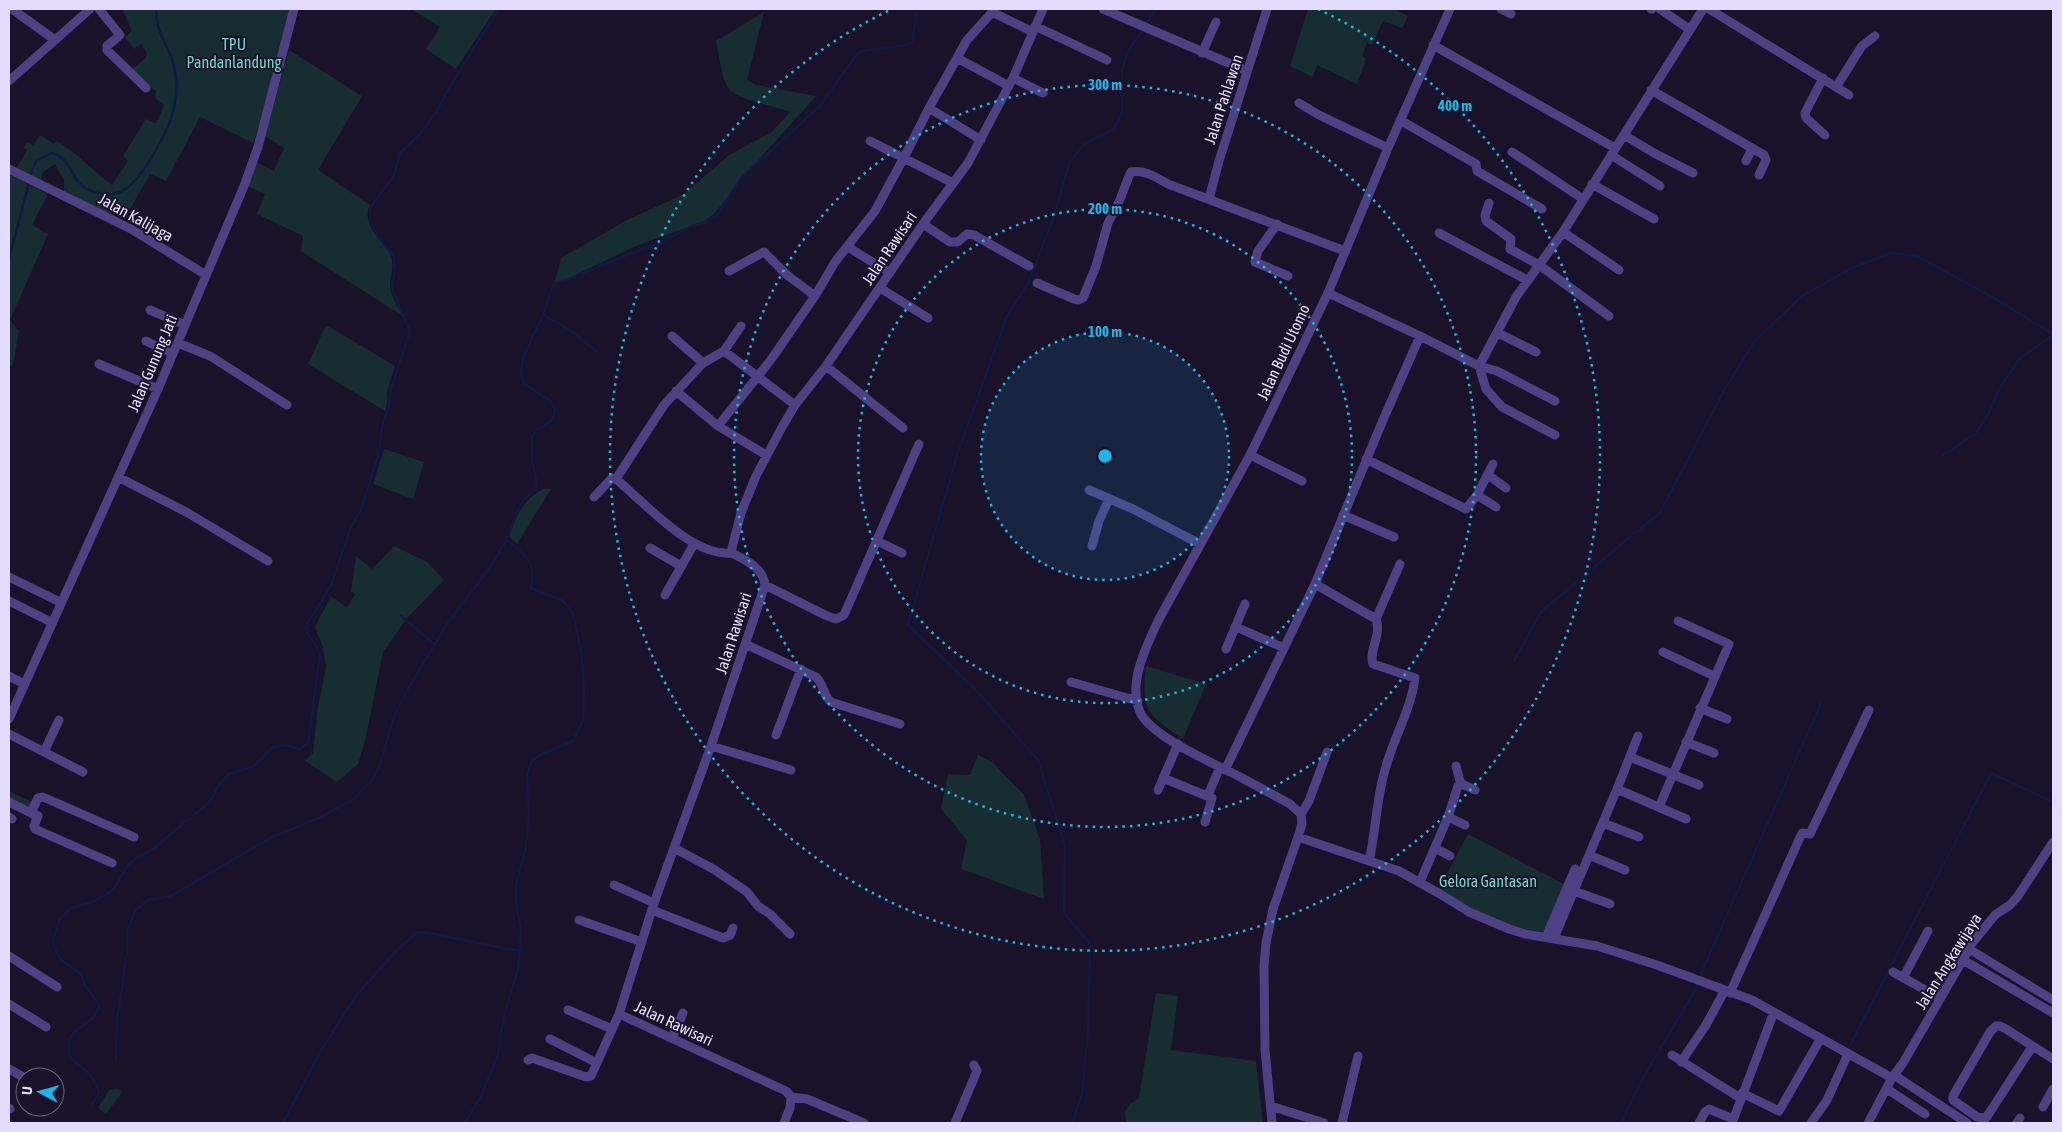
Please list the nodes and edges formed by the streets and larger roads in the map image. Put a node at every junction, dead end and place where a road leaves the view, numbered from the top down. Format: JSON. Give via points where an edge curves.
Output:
{"nodes":[{"id":1,"x":12,"y":9,"type":"edge"},
{"id":2,"x":90,"y":9,"type":"edge"},
{"id":3,"x":99,"y":9,"type":"edge"},
{"id":4,"x":294,"y":9,"type":"edge"},
{"id":5,"x":1043,"y":9,"type":"edge"},
{"id":6,"x":1103,"y":9,"type":"edge"},
{"id":7,"x":1267,"y":9,"type":"edge"},
{"id":8,"x":1450,"y":9,"type":"edge"},
{"id":9,"x":1500,"y":9,"type":"edge"},
{"id":10,"x":1660,"y":9,"type":"edge"},
{"id":11,"x":1703,"y":9,"type":"edge"},
{"id":12,"x":1710,"y":9,"type":"edge"},
{"id":13,"x":993,"y":11,"type":"edge"},
{"id":14,"x":1511,"y":14,"type":"dead end"},
{"id":15,"x":1216,"y":22,"type":"dead end"},
{"id":16,"x":1034,"y":29,"type":"junction"},
{"id":17,"x":1689,"y":30,"type":"junction"},
{"id":18,"x":1875,"y":36,"type":"dead end"},
{"id":19,"x":55,"y":40,"type":"junction"},
{"id":20,"x":1433,"y":44,"type":"junction"},
{"id":21,"x":1202,"y":53,"type":"junction"},
{"id":22,"x":957,"y":58,"type":"junction"},
{"id":23,"x":1107,"y":60,"type":"dead end"},
{"id":24,"x":1247,"y":71,"type":"junction"},
{"id":25,"x":1823,"y":78,"type":"junction"},
{"id":26,"x":9,"y":81,"type":"edge"},
{"id":27,"x":1011,"y":82,"type":"junction"},
{"id":28,"x":1836,"y":87,"type":"junction"},
{"id":29,"x":146,"y":88,"type":"dead end"},
{"id":30,"x":1652,"y":90,"type":"junction"},
{"id":31,"x":1043,"y":93,"type":"dead end"},
{"id":32,"x":1849,"y":95,"type":"dead end"},
{"id":33,"x":1298,"y":103,"type":"dead end"},
{"id":34,"x":929,"y":108,"type":"junction"},
{"id":35,"x":1400,"y":120,"type":"junction"},
{"id":36,"x":1624,"y":135,"type":"junction"},
{"id":37,"x":1825,"y":135,"type":"dead end"},
{"id":38,"x":981,"y":140,"type":"junction"},
{"id":39,"x":870,"y":141,"type":"dead end"},
{"id":40,"x":1388,"y":148,"type":"junction"},
{"id":41,"x":1752,"y":149,"type":"junction"},
{"id":42,"x":1512,"y":152,"type":"dead end"},
{"id":43,"x":1613,"y":152,"type":"junction"},
{"id":44,"x":904,"y":157,"type":"junction"},
{"id":45,"x":1746,"y":161,"type":"dead end"},
{"id":46,"x":12,"y":171,"type":"edge"},
{"id":47,"x":1693,"y":173,"type":"dead end"},
{"id":48,"x":1759,"y":175,"type":"dead end"},
{"id":49,"x":954,"y":184,"type":"junction"},
{"id":50,"x":1592,"y":184,"type":"junction"},
{"id":51,"x":1660,"y":186,"type":"dead end"},
{"id":52,"x":1209,"y":199,"type":"junction"},
{"id":53,"x":1583,"y":199,"type":"junction"},
{"id":54,"x":1489,"y":203,"type":"dead end"},
{"id":55,"x":1542,"y":208,"type":"dead end"},
{"id":56,"x":1654,"y":219,"type":"dead end"},
{"id":57,"x":923,"y":224,"type":"junction"},
{"id":58,"x":1277,"y":224,"type":"junction"},
{"id":59,"x":1563,"y":232,"type":"junction"},
{"id":60,"x":1439,"y":233,"type":"dead end"},
{"id":61,"x":848,"y":247,"type":"junction"},
{"id":62,"x":1345,"y":251,"type":"junction"},
{"id":63,"x":1029,"y":266,"type":"dead end"},
{"id":64,"x":1539,"y":266,"type":"junction"},
{"id":65,"x":729,"y":270,"type":"dead end"},
{"id":66,"x":1619,"y":270,"type":"dead end"},
{"id":67,"x":890,"y":273,"type":"junction"},
{"id":68,"x":206,"y":275,"type":"junction"},
{"id":69,"x":1288,"y":276,"type":"dead end"},
{"id":70,"x":1527,"y":280,"type":"junction"},
{"id":71,"x":1037,"y":282,"type":"dead end"},
{"id":72,"x":880,"y":288,"type":"junction"},
{"id":73,"x":1328,"y":293,"type":"junction"},
{"id":74,"x":815,"y":296,"type":"junction"},
{"id":75,"x":150,"y":310,"type":"dead end"},
{"id":76,"x":1610,"y":316,"type":"dead end"},
{"id":77,"x":928,"y":318,"type":"dead end"},
{"id":78,"x":185,"y":325,"type":"junction"},
{"id":79,"x":741,"y":326,"type":"dead end"},
{"id":80,"x":1498,"y":334,"type":"junction"},
{"id":81,"x":672,"y":336,"type":"dead end"},
{"id":82,"x":1420,"y":336,"type":"junction"},
{"id":83,"x":146,"y":341,"type":"dead end"},
{"id":84,"x":178,"y":343,"type":"junction"},
{"id":85,"x":724,"y":351,"type":"junction"},
{"id":86,"x":1536,"y":352,"type":"dead end"},
{"id":87,"x":173,"y":354,"type":"junction"},
{"id":88,"x":704,"y":363,"type":"junction"},
{"id":89,"x":99,"y":364,"type":"dead end"},
{"id":90,"x":826,"y":366,"type":"junction"},
{"id":91,"x":1478,"y":366,"type":"junction"},
{"id":92,"x":757,"y":378,"type":"junction"},
{"id":93,"x":158,"y":389,"type":"junction"},
{"id":94,"x":676,"y":390,"type":"junction"},
{"id":95,"x":1555,"y":401,"type":"dead end"},
{"id":96,"x":287,"y":405,"type":"dead end"},
{"id":97,"x":795,"y":406,"type":"junction"},
{"id":98,"x":718,"y":426,"type":"junction"},
{"id":99,"x":903,"y":428,"type":"dead end"},
{"id":100,"x":1555,"y":435,"type":"dead end"},
{"id":101,"x":919,"y":444,"type":"dead end"},
{"id":102,"x":766,"y":455,"type":"junction"},
{"id":103,"x":1250,"y":455,"type":"junction"},
{"id":104,"x":1366,"y":459,"type":"junction"},
{"id":105,"x":1493,"y":464,"type":"dead end"},
{"id":106,"x":1488,"y":475,"type":"junction"},
{"id":107,"x":118,"y":476,"type":"junction"},
{"id":108,"x":616,"y":479,"type":"junction"},
{"id":109,"x":1302,"y":481,"type":"dead end"},
{"id":110,"x":1506,"y":488,"type":"dead end"},
{"id":111,"x":1089,"y":490,"type":"dead end"},
{"id":112,"x":1477,"y":495,"type":"junction"},
{"id":113,"x":594,"y":497,"type":"dead end"},
{"id":114,"x":1109,"y":499,"type":"junction"},
{"id":115,"x":1496,"y":507,"type":"dead end"},
{"id":116,"x":1343,"y":515,"type":"junction"},
{"id":117,"x":1394,"y":537,"type":"dead end"},
{"id":118,"x":877,"y":541,"type":"junction"},
{"id":119,"x":694,"y":544,"type":"junction"},
{"id":120,"x":1200,"y":544,"type":"junction"},
{"id":121,"x":1092,"y":546,"type":"dead end"},
{"id":122,"x":650,"y":548,"type":"dead end"},
{"id":123,"x":732,"y":553,"type":"junction"},
{"id":124,"x":902,"y":553,"type":"dead end"},
{"id":125,"x":268,"y":562,"type":"dead end"},
{"id":126,"x":1400,"y":564,"type":"dead end"},
{"id":127,"x":681,"y":566,"type":"junction"},
{"id":128,"x":9,"y":577,"type":"edge"},
{"id":129,"x":1315,"y":584,"type":"junction"},
{"id":130,"x":765,"y":585,"type":"junction"},
{"id":131,"x":665,"y":595,"type":"dead end"},
{"id":132,"x":9,"y":601,"type":"edge"},
{"id":133,"x":60,"y":602,"type":"junction"},
{"id":134,"x":1245,"y":604,"type":"dead end"},
{"id":135,"x":1376,"y":619,"type":"junction"},
{"id":136,"x":1678,"y":621,"type":"dead end"},
{"id":137,"x":51,"y":622,"type":"junction"},
{"id":138,"x":1236,"y":627,"type":"junction"},
{"id":139,"x":745,"y":644,"type":"junction"},
{"id":140,"x":1284,"y":648,"type":"junction"},
{"id":141,"x":1226,"y":649,"type":"dead end"},
{"id":142,"x":1663,"y":652,"type":"dead end"},
{"id":143,"x":801,"y":669,"type":"junction"},
{"id":144,"x":9,"y":676,"type":"edge"},
{"id":145,"x":1714,"y":676,"type":"junction"},
{"id":146,"x":1071,"y":682,"type":"dead end"},
{"id":147,"x":24,"y":684,"type":"junction"},
{"id":148,"x":1138,"y":701,"type":"junction"},
{"id":149,"x":1700,"y":708,"type":"junction"},
{"id":150,"x":1869,"y":710,"type":"dead end"},
{"id":151,"x":9,"y":719,"type":"edge"},
{"id":152,"x":1728,"y":719,"type":"dead end"},
{"id":153,"x":59,"y":720,"type":"dead end"},
{"id":154,"x":900,"y":724,"type":"dead end"},
{"id":155,"x":9,"y":734,"type":"edge"},
{"id":156,"x":776,"y":735,"type":"dead end"},
{"id":157,"x":1638,"y":736,"type":"dead end"},
{"id":158,"x":1686,"y":742,"type":"junction"},
{"id":159,"x":1178,"y":744,"type":"junction"},
{"id":160,"x":711,"y":746,"type":"junction"},
{"id":161,"x":44,"y":752,"type":"junction"},
{"id":162,"x":1327,"y":752,"type":"dead end"},
{"id":163,"x":1714,"y":753,"type":"dead end"},
{"id":164,"x":1630,"y":757,"type":"junction"},
{"id":165,"x":1456,"y":766,"type":"dead end"},
{"id":166,"x":1222,"y":768,"type":"junction"},
{"id":167,"x":790,"y":770,"type":"dead end"},
{"id":168,"x":83,"y":772,"type":"dead end"},
{"id":169,"x":1673,"y":774,"type":"junction"},
{"id":170,"x":1163,"y":778,"type":"junction"},
{"id":171,"x":1461,"y":784,"type":"junction"},
{"id":172,"x":1699,"y":785,"type":"dead end"},
{"id":173,"x":1617,"y":789,"type":"junction"},
{"id":174,"x":1158,"y":790,"type":"dead end"},
{"id":175,"x":1475,"y":790,"type":"dead end"},
{"id":176,"x":1208,"y":795,"type":"junction"},
{"id":177,"x":9,"y":802,"type":"edge"},
{"id":178,"x":1659,"y":807,"type":"junction"},
{"id":179,"x":31,"y":813,"type":"junction"},
{"id":180,"x":1301,"y":814,"type":"junction"},
{"id":181,"x":1448,"y":817,"type":"junction"},
{"id":182,"x":1686,"y":819,"type":"dead end"},
{"id":183,"x":1205,"y":822,"type":"dead end"},
{"id":184,"x":1603,"y":823,"type":"junction"},
{"id":185,"x":1465,"y":825,"type":"dead end"},
{"id":186,"x":134,"y":837,"type":"dead end"},
{"id":187,"x":1298,"y":837,"type":"junction"},
{"id":188,"x":1639,"y":837,"type":"dead end"},
{"id":189,"x":2053,"y":842,"type":"edge"},
{"id":190,"x":674,"y":848,"type":"junction"},
{"id":191,"x":1434,"y":848,"type":"junction"},
{"id":192,"x":1589,"y":855,"type":"junction"},
{"id":193,"x":1450,"y":856,"type":"dead end"},
{"id":194,"x":1369,"y":861,"type":"junction"},
{"id":195,"x":112,"y":863,"type":"dead end"},
{"id":196,"x":1575,"y":869,"type":"dead end"},
{"id":197,"x":1625,"y":870,"type":"dead end"},
{"id":198,"x":1420,"y":882,"type":"junction"},
{"id":199,"x":614,"y":885,"type":"dead end"},
{"id":200,"x":1574,"y":891,"type":"junction"},
{"id":201,"x":1610,"y":904,"type":"dead end"},
{"id":202,"x":653,"y":906,"type":"junction"},
{"id":203,"x":580,"y":920,"type":"dead end"},
{"id":204,"x":733,"y":928,"type":"dead end"},
{"id":205,"x":1928,"y":931,"type":"dead end"},
{"id":206,"x":790,"y":934,"type":"dead end"},
{"id":207,"x":1550,"y":937,"type":"junction"},
{"id":208,"x":1963,"y":940,"type":"dead end"},
{"id":209,"x":642,"y":942,"type":"junction"},
{"id":210,"x":1969,"y":949,"type":"junction"},
{"id":211,"x":9,"y":956,"type":"edge"},
{"id":212,"x":1963,"y":960,"type":"junction"},
{"id":213,"x":1997,"y":966,"type":"junction"},
{"id":214,"x":1893,"y":972,"type":"dead end"},
{"id":215,"x":1991,"y":976,"type":"junction"},
{"id":216,"x":1903,"y":978,"type":"junction"},
{"id":217,"x":58,"y":988,"type":"dead end"},
{"id":218,"x":1727,"y":991,"type":"junction"},
{"id":219,"x":1936,"y":996,"type":"junction"},
{"id":220,"x":2053,"y":1000,"type":"edge"},
{"id":221,"x":9,"y":1004,"type":"edge"},
{"id":222,"x":568,"y":1010,"type":"dead end"},
{"id":223,"x":1774,"y":1012,"type":"junction"},
{"id":224,"x":683,"y":1013,"type":"dead end"},
{"id":225,"x":2053,"y":1013,"type":"edge"},
{"id":226,"x":620,"y":1014,"type":"junction"},
{"id":227,"x":46,"y":1026,"type":"dead end"},
{"id":228,"x":612,"y":1029,"type":"junction"},
{"id":229,"x":672,"y":1038,"type":"junction"},
{"id":230,"x":1821,"y":1038,"type":"junction"},
{"id":231,"x":550,"y":1039,"type":"dead end"},
{"id":232,"x":2032,"y":1047,"type":"junction"},
{"id":233,"x":1848,"y":1054,"type":"junction"},
{"id":234,"x":1672,"y":1055,"type":"dead end"},
{"id":235,"x":1358,"y":1056,"type":"dead end"},
{"id":236,"x":528,"y":1060,"type":"dead end"},
{"id":237,"x":2053,"y":1060,"type":"edge"},
{"id":238,"x":1681,"y":1062,"type":"junction"},
{"id":239,"x":597,"y":1063,"type":"junction"},
{"id":240,"x":974,"y":1065,"type":"dead end"},
{"id":241,"x":1893,"y":1077,"type":"junction"},
{"id":242,"x":1887,"y":1089,"type":"junction"},
{"id":243,"x":2053,"y":1089,"type":"edge"},
{"id":244,"x":1741,"y":1096,"type":"junction"},
{"id":245,"x":791,"y":1097,"type":"junction"},
{"id":246,"x":1271,"y":1106,"type":"junction"},
{"id":247,"x":2043,"y":1107,"type":"dead end"},
{"id":248,"x":1926,"y":1114,"type":"dead end"},
{"id":249,"x":1732,"y":1121,"type":"edge"},
{"id":250,"x":784,"y":1123,"type":"edge"},
{"id":251,"x":864,"y":1123,"type":"edge"},
{"id":252,"x":955,"y":1123,"type":"edge"},
{"id":253,"x":1272,"y":1123,"type":"edge"},
{"id":254,"x":1324,"y":1123,"type":"edge"},
{"id":255,"x":1342,"y":1123,"type":"edge"},
{"id":256,"x":1699,"y":1123,"type":"edge"},
{"id":257,"x":1811,"y":1123,"type":"edge"},
{"id":258,"x":1869,"y":1123,"type":"edge"},
{"id":259,"x":1967,"y":1123,"type":"edge"}],
"edges":[{"from":1,"to":19,"type":"street"},
{"from":2,"to":19,"type":"street"},
{"from":3,"to":29,"type":"street","via":[[120,35],[107,46],[107,50]]},
{"from":4,"to":68,"type":"street","name":"Jalan Gunung Jati","via":[[258,147]]},
{"from":5,"to":16,"type":"street","name":"Jalan Rawisari"},
{"from":6,"to":21,"type":"street"},
{"from":7,"to":24,"type":"street","name":"Jalan Pahlawan"},
{"from":8,"to":20,"type":"street","name":"Jalan Budi Utomo"},
{"from":9,"to":14,"type":"street"},
{"from":10,"to":17,"type":"street"},
{"from":11,"to":17,"type":"street"},
{"from":12,"to":25,"type":"street"},
{"from":13,"to":16,"type":"street"},
{"from":13,"to":22,"type":"street","via":[[967,40]]},
{"from":15,"to":21,"type":"street"},
{"from":16,"to":23,"type":"street"},
{"from":16,"to":27,"type":"street","name":"Jalan Rawisari"},
{"from":17,"to":30,"type":"street"},
{"from":18,"to":28,"type":"street","via":[[1862,46]]},
{"from":19,"to":26,"type":"street"},
{"from":20,"to":35,"type":"street","name":"Jalan Budi Utomo"},
{"from":20,"to":43,"type":"street"},
{"from":21,"to":24,"type":"street"},
{"from":22,"to":27,"type":"street"},
{"from":22,"to":34,"type":"street"},
{"from":24,"to":52,"type":"street","name":"Jalan Pahlawan"},
{"from":25,"to":28,"type":"street"},
{"from":25,"to":37,"type":"street","via":[[1805,113],[1806,118]]},
{"from":27,"to":31,"type":"street"},
{"from":27,"to":38,"type":"street","name":"Jalan Rawisari"},
{"from":28,"to":32,"type":"street"},
{"from":30,"to":36,"type":"street"},
{"from":30,"to":41,"type":"street"},
{"from":33,"to":40,"type":"street"},
{"from":34,"to":38,"type":"street"},
{"from":34,"to":44,"type":"street"},
{"from":35,"to":40,"type":"street","name":"Jalan Budi Utomo"},
{"from":35,"to":55,"type":"street","via":[[1476,164],[1477,170]]},
{"from":36,"to":43,"type":"street"},
{"from":36,"to":47,"type":"street"},
{"from":38,"to":49,"type":"street","name":"Jalan Rawisari"},
{"from":39,"to":44,"type":"street"},
{"from":40,"to":62,"type":"street","name":"Jalan Budi Utomo"},
{"from":41,"to":45,"type":"street"},
{"from":41,"to":48,"type":"street","via":[[1766,158]]},
{"from":42,"to":53,"type":"street"},
{"from":43,"to":50,"type":"street"},
{"from":43,"to":51,"type":"street"},
{"from":44,"to":49,"type":"street"},
{"from":44,"to":61,"type":"street","via":[[875,211]]},
{"from":46,"to":68,"type":"street","name":"Jalan Kalijaga","via":[[131,229]]},
{"from":49,"to":57,"type":"street","name":"Jalan Rawisari"},
{"from":50,"to":53,"type":"street"},
{"from":50,"to":56,"type":"street"},
{"from":52,"to":58,"type":"street"},
{"from":52,"to":71,"type":"street","via":[[1144,172],[1131,172],[1108,223],[1083,298],[1074,299]]},
{"from":53,"to":59,"type":"street"},
{"from":54,"to":64,"type":"street","via":[[1486,221],[1511,238],[1510,249]]},
{"from":57,"to":63,"type":"street","via":[[950,242],[958,242],[967,234],[974,235]]},
{"from":57,"to":67,"type":"street","name":"Jalan Rawisari"},
{"from":58,"to":62,"type":"street"},
{"from":58,"to":69,"type":"street","via":[[1258,251],[1255,262]]},
{"from":59,"to":64,"type":"street"},
{"from":59,"to":66,"type":"street"},
{"from":60,"to":70,"type":"street"},
{"from":61,"to":67,"type":"street"},
{"from":61,"to":74,"type":"street"},
{"from":62,"to":73,"type":"street","name":"Jalan Budi Utomo"},
{"from":64,"to":70,"type":"street"},
{"from":64,"to":76,"type":"street"},
{"from":65,"to":74,"type":"street","via":[[764,252]]},
{"from":67,"to":72,"type":"street","name":"Jalan Rawisari"},
{"from":68,"to":78,"type":"street","name":"Jalan Gunung Jati"},
{"from":70,"to":80,"type":"street"},
{"from":72,"to":77,"type":"street"},
{"from":72,"to":90,"type":"street","name":"Jalan Rawisari"},
{"from":73,"to":82,"type":"street"},
{"from":73,"to":103,"type":"street","name":"Jalan Budi Utomo"},
{"from":74,"to":92,"type":"street"},
{"from":75,"to":78,"type":"street"},
{"from":78,"to":84,"type":"street","name":"Jalan Gunung Jati"},
{"from":79,"to":85,"type":"street"},
{"from":80,"to":86,"type":"street"},
{"from":80,"to":91,"type":"street"},
{"from":81,"to":88,"type":"street"},
{"from":82,"to":91,"type":"street"},
{"from":82,"to":104,"type":"street"},
{"from":83,"to":87,"type":"street"},
{"from":84,"to":87,"type":"street","name":"Jalan Gunung Jati"},
{"from":84,"to":96,"type":"street","via":[[210,356]]},
{"from":85,"to":88,"type":"street"},
{"from":85,"to":92,"type":"street"},
{"from":87,"to":93,"type":"street","name":"Jalan Gunung Jati"},
{"from":88,"to":94,"type":"street"},
{"from":89,"to":93,"type":"street"},
{"from":90,"to":97,"type":"street","name":"Jalan Rawisari"},
{"from":90,"to":99,"type":"street"},
{"from":91,"to":95,"type":"street","via":[[1497,371]]},
{"from":91,"to":100,"type":"street","via":[[1486,390],[1502,406]]},
{"from":92,"to":97,"type":"street"},
{"from":92,"to":98,"type":"street"},
{"from":93,"to":107,"type":"street","name":"Jalan Gunung Jati"},
{"from":94,"to":98,"type":"street"},
{"from":94,"to":108,"type":"street"},
{"from":97,"to":102,"type":"street","name":"Jalan Rawisari"},
{"from":98,"to":102,"type":"street"},
{"from":101,"to":118,"type":"street"},
{"from":102,"to":123,"type":"street","name":"Jalan Rawisari","via":[[742,513]]},
{"from":103,"to":109,"type":"street"},
{"from":103,"to":120,"type":"street","name":"Jalan Budi Utomo"},
{"from":104,"to":112,"type":"street","via":[[1464,508]]},
{"from":104,"to":116,"type":"street"},
{"from":105,"to":106,"type":"street"},
{"from":106,"to":110,"type":"street"},
{"from":106,"to":112,"type":"street"},
{"from":107,"to":125,"type":"street","via":[[188,513]]},
{"from":107,"to":133,"type":"street","name":"Jalan Gunung Jati"},
{"from":108,"to":113,"type":"street","via":[[612,478]]},
{"from":108,"to":119,"type":"street","via":[[666,524]]},
{"from":111,"to":114,"type":"street"},
{"from":112,"to":115,"type":"street"},
{"from":114,"to":120,"type":"street"},
{"from":114,"to":121,"type":"street"},
{"from":116,"to":117,"type":"street"},
{"from":116,"to":129,"type":"street"},
{"from":118,"to":124,"type":"street"},
{"from":118,"to":130,"type":"street","via":[[840,618],[827,616]]},
{"from":119,"to":123,"type":"street"},
{"from":119,"to":127,"type":"street"},
{"from":120,"to":148,"type":"street","name":"Jalan Budi Utomo","via":[[1146,646],[1139,669]]},
{"from":122,"to":127,"type":"street"},
{"from":123,"to":130,"type":"street","name":"Jalan Rawisari","via":[[759,570]]},
{"from":126,"to":135,"type":"street"},
{"from":127,"to":131,"type":"street"},
{"from":128,"to":133,"type":"street"},
{"from":129,"to":135,"type":"street"},
{"from":129,"to":140,"type":"street"},
{"from":130,"to":139,"type":"street","name":"Jalan Rawisari"},
{"from":132,"to":137,"type":"street"},
{"from":133,"to":137,"type":"street","name":"Jalan Gunung Jati"},
{"from":134,"to":138,"type":"street"},
{"from":135,"to":194,"type":"street","via":[[1378,634],[1372,663],[1412,676],[1414,680],[1384,773]]},
{"from":136,"to":145,"type":"street","via":[[1729,644]]},
{"from":137,"to":147,"type":"street","name":"Jalan Gunung Jati"},
{"from":138,"to":140,"type":"street"},
{"from":138,"to":141,"type":"street"},
{"from":139,"to":143,"type":"street"},
{"from":139,"to":160,"type":"street","name":"Jalan Rawisari"},
{"from":140,"to":166,"type":"street"},
{"from":142,"to":145,"type":"street"},
{"from":143,"to":154,"type":"street","via":[[820,680],[826,698],[831,702]]},
{"from":143,"to":156,"type":"street"},
{"from":144,"to":147,"type":"street"},
{"from":145,"to":149,"type":"street"},
{"from":146,"to":148,"type":"street"},
{"from":147,"to":151,"type":"street","name":"Jalan Gunung Jati"},
{"from":148,"to":159,"type":"street","via":[[1146,720]]},
{"from":149,"to":152,"type":"street"},
{"from":149,"to":158,"type":"street"},
{"from":150,"to":218,"type":"street","via":[[1810,834],[1802,832]]},
{"from":153,"to":161,"type":"street"},
{"from":155,"to":161,"type":"street"},
{"from":157,"to":164,"type":"street"},
{"from":158,"to":163,"type":"street"},
{"from":158,"to":169,"type":"street"},
{"from":159,"to":166,"type":"street"},
{"from":159,"to":170,"type":"street"},
{"from":160,"to":167,"type":"street"},
{"from":160,"to":190,"type":"street","name":"Jalan Rawisari"},
{"from":161,"to":168,"type":"street"},
{"from":162,"to":180,"type":"street"},
{"from":164,"to":169,"type":"street"},
{"from":164,"to":173,"type":"street"},
{"from":165,"to":171,"type":"street"},
{"from":166,"to":176,"type":"street"},
{"from":166,"to":180,"type":"street","via":[[1290,804]]},
{"from":169,"to":172,"type":"street"},
{"from":169,"to":178,"type":"street"},
{"from":170,"to":174,"type":"street"},
{"from":170,"to":176,"type":"street"},
{"from":171,"to":175,"type":"street"},
{"from":171,"to":181,"type":"street"},
{"from":173,"to":178,"type":"street"},
{"from":173,"to":184,"type":"street"},
{"from":176,"to":183,"type":"street","via":[[1212,798]]},
{"from":177,"to":179,"type":"street"},
{"from":178,"to":182,"type":"street"},
{"from":179,"to":186,"type":"street","via":[[40,796]]},
{"from":179,"to":195,"type":"street","via":[[38,816],[35,829]]},
{"from":180,"to":187,"type":"street"},
{"from":181,"to":185,"type":"street"},
{"from":181,"to":191,"type":"street"},
{"from":184,"to":188,"type":"street"},
{"from":184,"to":192,"type":"street"},
{"from":187,"to":194,"type":"street"},
{"from":187,"to":246,"type":"street","via":[[1266,943],[1265,1050]]},
{"from":189,"to":210,"type":"street","name":"Jalan Angkawijaya","via":[[2018,896],[1994,915]]},
{"from":190,"to":202,"type":"street","name":"Jalan Rawisari"},
{"from":190,"to":206,"type":"street","via":[[747,892]]},
{"from":191,"to":193,"type":"street"},
{"from":191,"to":198,"type":"street"},
{"from":192,"to":197,"type":"street"},
{"from":192,"to":200,"type":"street"},
{"from":194,"to":198,"type":"street"},
{"from":196,"to":207,"type":"street"},
{"from":198,"to":207,"type":"street","via":[[1469,912],[1526,934]]},
{"from":199,"to":202,"type":"street"},
{"from":200,"to":201,"type":"street"},
{"from":200,"to":207,"type":"street"},
{"from":202,"to":204,"type":"street","via":[[724,938]]},
{"from":202,"to":209,"type":"street","name":"Jalan Rawisari"},
{"from":203,"to":209,"type":"street"},
{"from":205,"to":216,"type":"street"},
{"from":207,"to":218,"type":"street","via":[[1626,954]]},
{"from":208,"to":219,"type":"street"},
{"from":209,"to":226,"type":"street","name":"Jalan Rawisari"},
{"from":210,"to":212,"type":"street","name":"Jalan Angkawijaya"},
{"from":210,"to":213,"type":"street"},
{"from":211,"to":217,"type":"street"},
{"from":212,"to":215,"type":"street"},
{"from":212,"to":219,"type":"street","name":"Jalan Angkawijaya"},
{"from":213,"to":215,"type":"street"},
{"from":213,"to":220,"type":"street"},
{"from":214,"to":216,"type":"street"},
{"from":215,"to":225,"type":"street"},
{"from":216,"to":219,"type":"street"},
{"from":218,"to":223,"type":"street"},
{"from":218,"to":238,"type":"street"},
{"from":219,"to":241,"type":"street","name":"Jalan Angkawijaya"},
{"from":221,"to":227,"type":"street"},
{"from":222,"to":228,"type":"street"},
{"from":223,"to":230,"type":"street"},
{"from":223,"to":244,"type":"street"},
{"from":224,"to":229,"type":"street"},
{"from":226,"to":228,"type":"street"},
{"from":226,"to":229,"type":"street","name":"Jalan Rawisari"},
{"from":228,"to":239,"type":"street"},
{"from":229,"to":245,"type":"street","name":"Jalan Rawisari","via":[[778,1086]]},
{"from":230,"to":233,"type":"street"},
{"from":230,"to":244,"type":"street","via":[[1779,1111]]},
{"from":231,"to":239,"type":"street"},
{"from":232,"to":232,"type":"street","via":[[2000,1026],[1994,1028],[1953,1100],[1977,1117],[1989,1117]]},
{"from":232,"to":237,"type":"street"},
{"from":233,"to":241,"type":"street"},
{"from":233,"to":257,"type":"street","via":[[1827,1100]]},
{"from":234,"to":238,"type":"street"},
{"from":235,"to":255,"type":"street"},
{"from":236,"to":239,"type":"street","via":[[532,1058],[586,1077],[591,1076]]},
{"from":238,"to":244,"type":"street"},
{"from":240,"to":252,"type":"street","via":[[977,1071]]},
{"from":241,"to":242,"type":"street","name":"Jalan Angkawijaya"},
{"from":241,"to":259,"type":"street"},
{"from":242,"to":248,"type":"street"},
{"from":242,"to":258,"type":"street","name":"Jalan Angkawijaya"},
{"from":243,"to":247,"type":"street"},
{"from":244,"to":249,"type":"street"},
{"from":245,"to":250,"type":"street"},
{"from":245,"to":251,"type":"street","via":[[806,1099]]},
{"from":246,"to":253,"type":"street"},
{"from":246,"to":254,"type":"street"},
{"from":249,"to":256,"type":"street","via":[[1709,1109]]}]}
